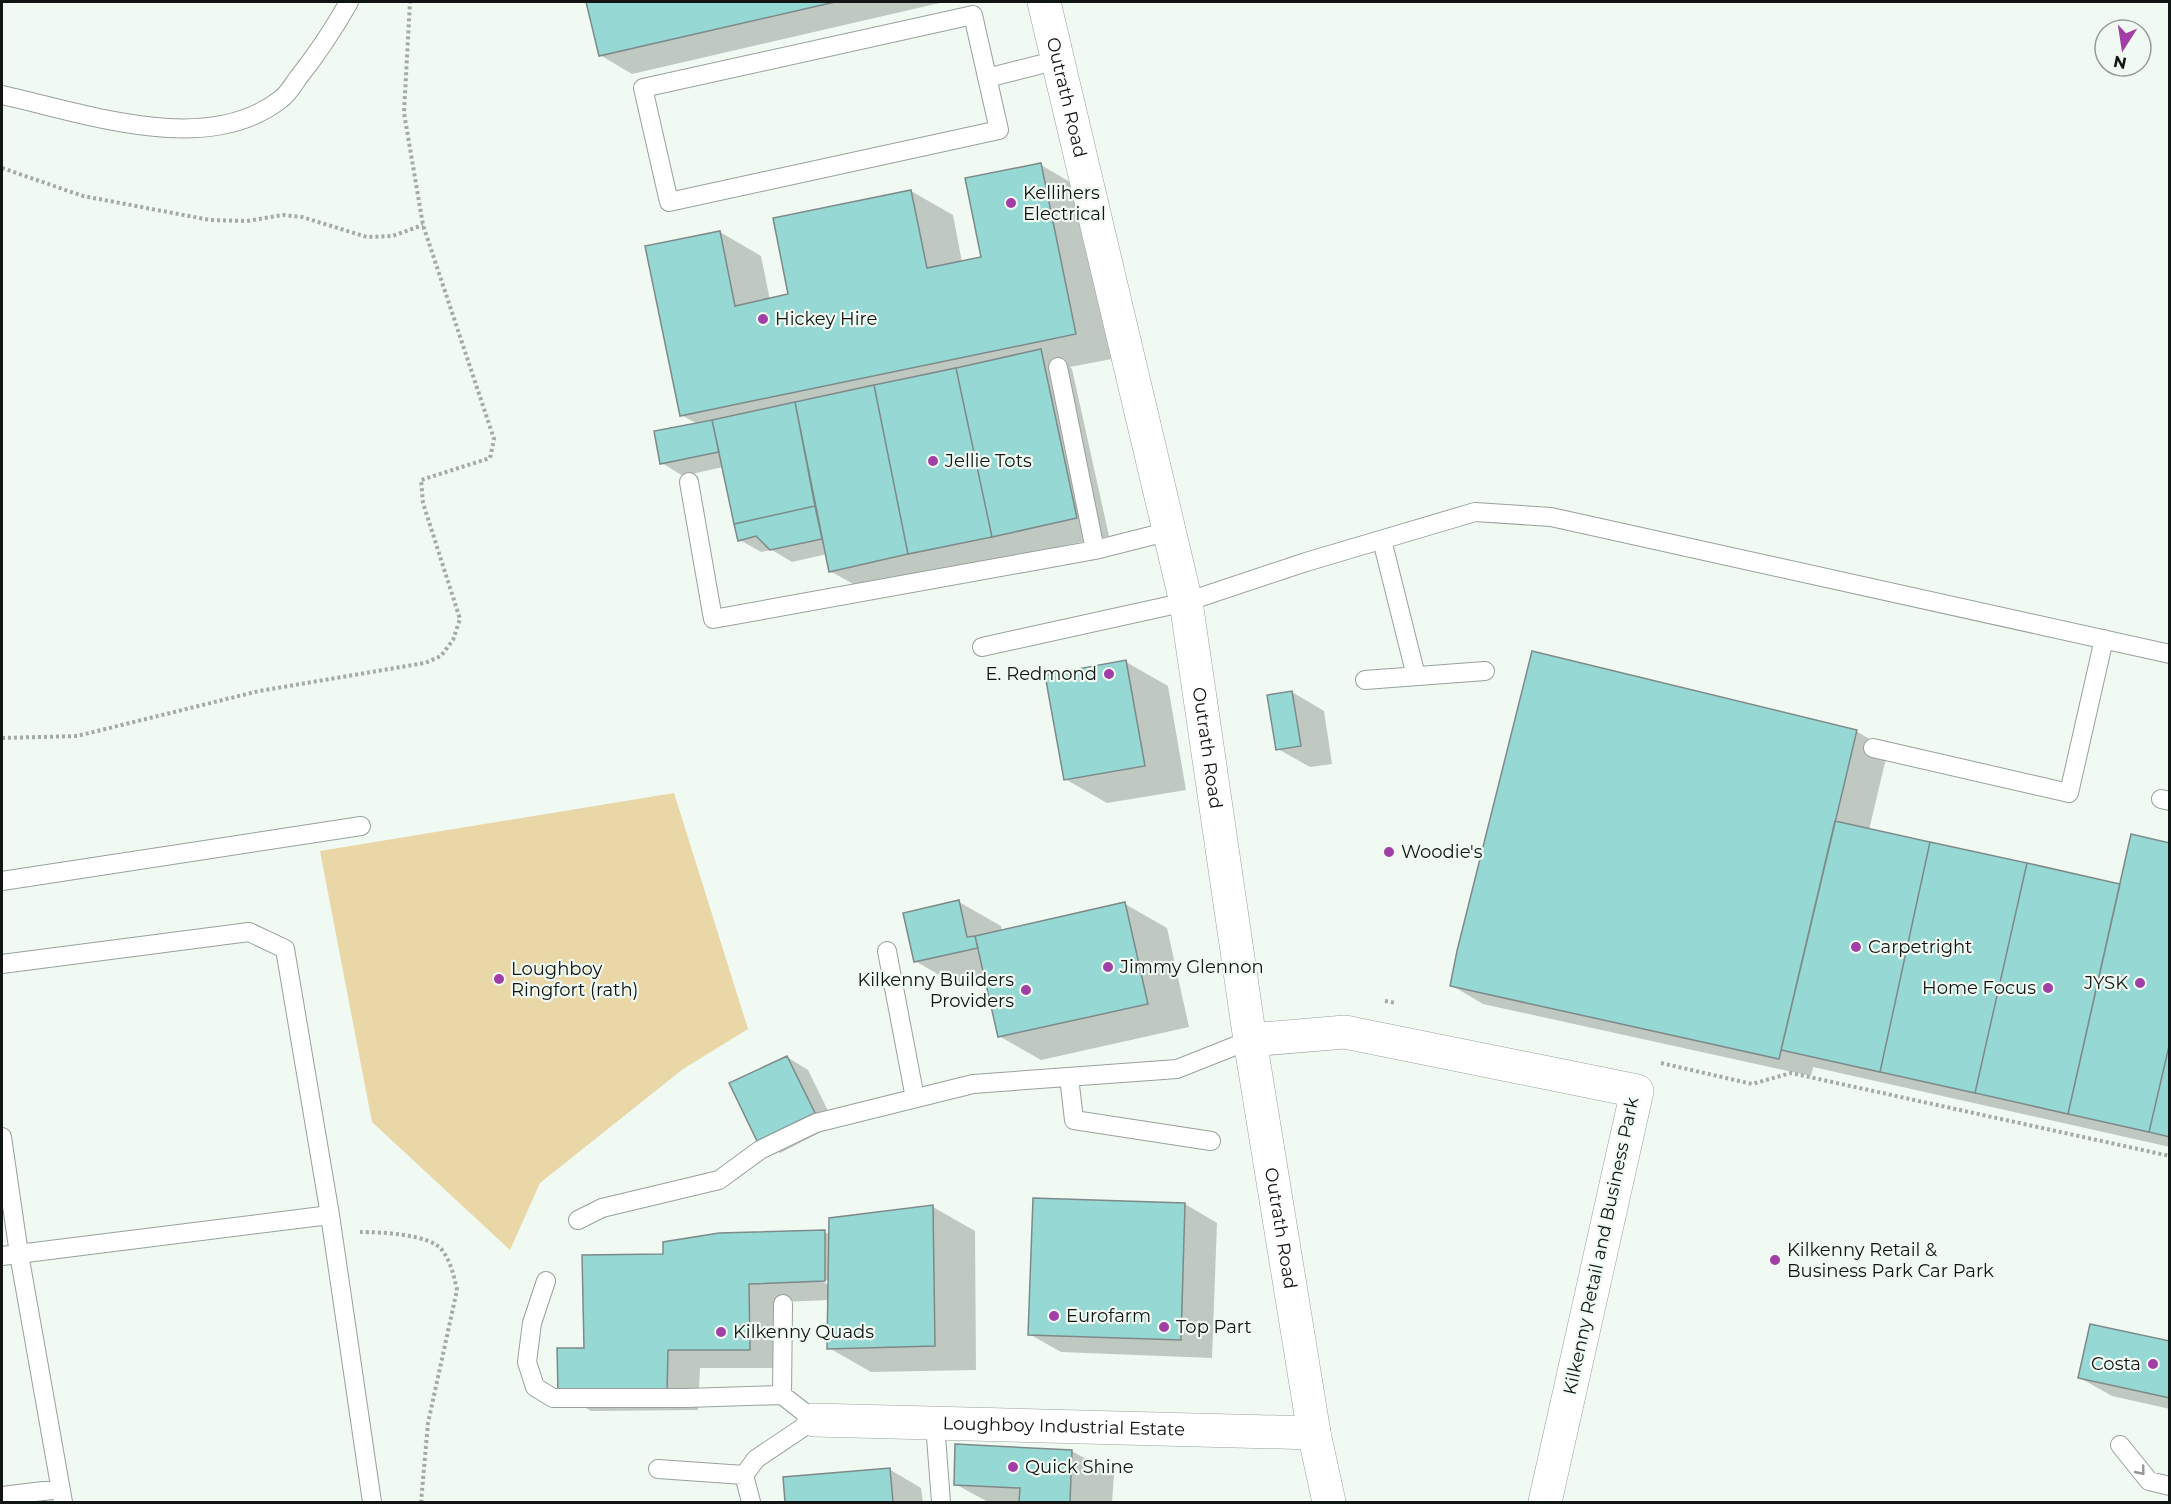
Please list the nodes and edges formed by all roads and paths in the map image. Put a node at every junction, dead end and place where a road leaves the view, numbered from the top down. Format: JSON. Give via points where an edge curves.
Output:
{"nodes":[{"id":1,"x":349,"y":2,"type":"edge"},
{"id":2,"x":410,"y":2,"type":"edge"},
{"id":3,"x":1044,"y":2,"type":"edge"},
{"id":4,"x":1058,"y":60,"type":"junction"},
{"id":5,"x":987,"y":78,"type":"junction"},
{"id":6,"x":2,"y":95,"type":"edge"},
{"id":7,"x":2,"y":168,"type":"edge"},
{"id":8,"x":423,"y":225,"type":"junction"},
{"id":9,"x":1058,"y":367,"type":"dead end"},
{"id":10,"x":689,"y":482,"type":"dead end"},
{"id":11,"x":1170,"y":531,"type":"junction"},
{"id":12,"x":1382,"y":540,"type":"junction"},
{"id":13,"x":1095,"y":550,"type":"junction"},
{"id":14,"x":1186,"y":602,"type":"junction"},
{"id":15,"x":2104,"y":639,"type":"junction"},
{"id":16,"x":982,"y":647,"type":"dead end"},
{"id":17,"x":2169,"y":654,"type":"edge"},
{"id":18,"x":1485,"y":671,"type":"dead end"},
{"id":19,"x":1416,"y":676,"type":"junction"},
{"id":20,"x":1365,"y":680,"type":"dead end"},
{"id":21,"x":2,"y":738,"type":"edge"},
{"id":22,"x":1873,"y":748,"type":"dead end"},
{"id":23,"x":361,"y":826,"type":"dead end"},
{"id":24,"x":2,"y":881,"type":"edge"},
{"id":25,"x":887,"y":951,"type":"dead end"},
{"id":26,"x":2,"y":964,"type":"edge"},
{"id":27,"x":1385,"y":1001,"type":"dead end"},
{"id":28,"x":1397,"y":1003,"type":"dead end"},
{"id":29,"x":1250,"y":1040,"type":"junction"},
{"id":30,"x":1651,"y":1061,"type":"dead end"},
{"id":31,"x":1069,"y":1077,"type":"junction"},
{"id":32,"x":915,"y":1098,"type":"junction"},
{"id":33,"x":2,"y":1137,"type":"edge"},
{"id":34,"x":1211,"y":1141,"type":"dead end"},
{"id":35,"x":2169,"y":1156,"type":"edge"},
{"id":36,"x":578,"y":1220,"type":"dead end"},
{"id":37,"x":331,"y":1223,"type":"junction"},
{"id":38,"x":10,"y":1255,"type":"edge"},
{"id":39,"x":546,"y":1281,"type":"dead end"},
{"id":40,"x":783,"y":1304,"type":"dead end"},
{"id":41,"x":782,"y":1395,"type":"junction"},
{"id":42,"x":814,"y":1420,"type":"junction"},
{"id":43,"x":935,"y":1424,"type":"junction"},
{"id":44,"x":1314,"y":1433,"type":"junction"},
{"id":45,"x":2120,"y":1445,"type":"dead end"},
{"id":46,"x":658,"y":1469,"type":"dead end"},
{"id":47,"x":744,"y":1475,"type":"junction"},
{"id":48,"x":2169,"y":1486,"type":"edge"},
{"id":49,"x":2,"y":1496,"type":"edge"},
{"id":50,"x":62,"y":1496,"type":"edge"},
{"id":51,"x":372,"y":1503,"type":"edge"},
{"id":52,"x":421,"y":1503,"type":"edge"},
{"id":53,"x":752,"y":1503,"type":"edge"},
{"id":54,"x":941,"y":1503,"type":"edge"},
{"id":55,"x":1329,"y":1503,"type":"edge"},
{"id":56,"x":1545,"y":1503,"type":"edge"}],
"edges":[{"from":1,"to":6,"type":"lane","via":[[324,45],[282,99],[248,119],[215,128],[145,127]]},
{"from":2,"to":8,"type":"path","via":[[404,113]]},
{"from":3,"to":4,"type":"street","name":"Outrath Road"},
{"from":4,"to":5,"type":"lane"},
{"from":4,"to":11,"type":"street","name":"Outrath Road"},
{"from":5,"to":5,"type":"lane","via":[[999,130],[669,202],[643,88],[973,15]]},
{"from":7,"to":8,"type":"path","via":[[83,196],[210,220],[293,216],[367,237],[392,236]]},
{"from":8,"to":21,"type":"path","via":[[494,439],[490,458],[421,480],[423,503],[460,619],[453,640],[441,656],[425,663],[259,692],[77,736]]},
{"from":9,"to":13,"type":"lane"},
{"from":10,"to":13,"type":"lane","via":[[713,619]]},
{"from":11,"to":13,"type":"lane"},
{"from":11,"to":14,"type":"street","name":"Outrath Road"},
{"from":12,"to":14,"type":"lane"},
{"from":12,"to":15,"type":"lane","via":[[1475,512],[1551,517]]},
{"from":12,"to":19,"type":"lane"},
{"from":14,"to":16,"type":"lane"},
{"from":14,"to":29,"type":"street","name":"Outrath Road"},
{"from":15,"to":17,"type":"lane"},
{"from":15,"to":22,"type":"lane","via":[[2070,793]]},
{"from":18,"to":19,"type":"lane"},
{"from":19,"to":20,"type":"lane"},
{"from":23,"to":24,"type":"lane"},
{"from":25,"to":32,"type":"lane"},
{"from":26,"to":37,"type":"lane","via":[[249,932],[285,950]]},
{"from":27,"to":28,"type":"path"},
{"from":29,"to":31,"type":"lane","via":[[1177,1069]]},
{"from":29,"to":44,"type":"street","name":"Outrath Road"},
{"from":29,"to":56,"type":"street","name":"Kilkenny Retail and Business Park","via":[[1345,1032],[1637,1091]]},
{"from":30,"to":35,"type":"path","via":[[1752,1084],[1791,1073]]},
{"from":31,"to":32,"type":"lane","via":[[973,1084]]},
{"from":31,"to":34,"type":"lane","via":[[1074,1120]]},
{"from":32,"to":36,"type":"lane","via":[[816,1123],[760,1150],[719,1180],[602,1208]]},
{"from":33,"to":38,"type":"lane"},
{"from":37,"to":38,"type":"lane"},
{"from":37,"to":51,"type":"lane"},
{"from":37,"to":52,"type":"path","via":[[415,1236],[441,1248],[452,1268],[457,1290],[428,1423]]},
{"from":38,"to":50,"type":"lane"},
{"from":39,"to":41,"type":"lane","via":[[532,1323],[527,1362],[535,1388],[553,1398]]},
{"from":40,"to":41,"type":"lane"},
{"from":41,"to":42,"type":"lane"},
{"from":42,"to":43,"type":"street","name":"Loughboy Industrial Estate"},
{"from":42,"to":47,"type":"lane","via":[[756,1459]]},
{"from":43,"to":44,"type":"street","name":"Loughboy Industrial Estate"},
{"from":43,"to":54,"type":"lane"},
{"from":44,"to":55,"type":"street","name":"Outrath Road"},
{"from":45,"to":48,"type":"lane","one_way":true,"via":[[2149,1481]]},
{"from":46,"to":47,"type":"lane"},
{"from":47,"to":53,"type":"lane"},
{"from":49,"to":50,"type":"lane"}]}
